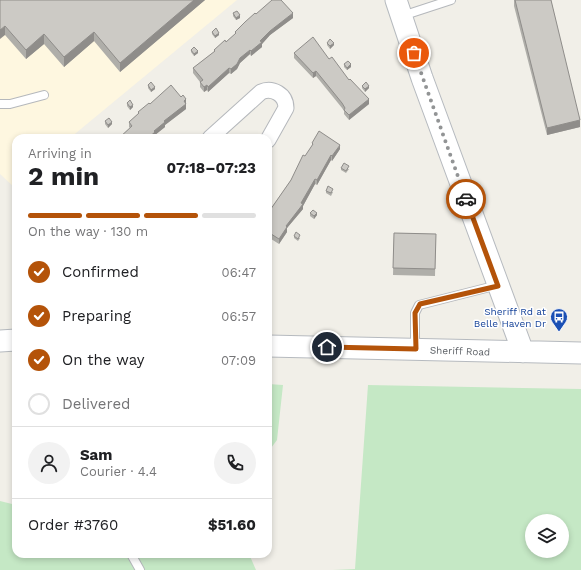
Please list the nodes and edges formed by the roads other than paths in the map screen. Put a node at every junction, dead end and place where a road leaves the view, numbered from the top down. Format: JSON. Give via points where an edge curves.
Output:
{"nodes":[{"id":1,"x":451,"y":0,"type":"edge"},
{"id":2,"x":399,"y":8,"type":"edge"},
{"id":3,"x":44,"y":95,"type":"dead end"},
{"id":4,"x":0,"y":104,"type":"edge"},
{"id":5,"x":214,"y":134,"type":"edge"},
{"id":6,"x":271,"y":134,"type":"edge"},
{"id":7,"x":498,"y":286,"type":"junction"},
{"id":8,"x":12,"y":340,"type":"edge"},
{"id":9,"x":0,"y":341,"type":"edge"},
{"id":10,"x":272,"y":346,"type":"edge"},
{"id":11,"x":416,"y":349,"type":"junction"},
{"id":12,"x":523,"y":352,"type":"junction"},
{"id":13,"x":581,"y":353,"type":"edge"},
{"id":14,"x":133,"y":558,"type":"edge"},
{"id":15,"x":140,"y":570,"type":"edge"}],
"edges":[{"from":1,"to":2,"type":"lane"},
{"from":2,"to":7,"type":"street"},
{"from":3,"to":4,"type":"lane","via":[[10,104]]},
{"from":5,"to":6,"type":"street","via":[[261,92],[268,89],[277,92],[283,98],[286,108]]},
{"from":7,"to":11,"type":"lane","via":[[420,304],[415,313]]},
{"from":7,"to":12,"type":"street"},
{"from":8,"to":9,"type":"street"},
{"from":10,"to":11,"type":"street","name":"Sheriff Road"},
{"from":11,"to":12,"type":"street","name":"Sheriff Road"},
{"from":12,"to":13,"type":"street","name":"Sheriff Road"},
{"from":14,"to":15,"type":"lane"}]}
